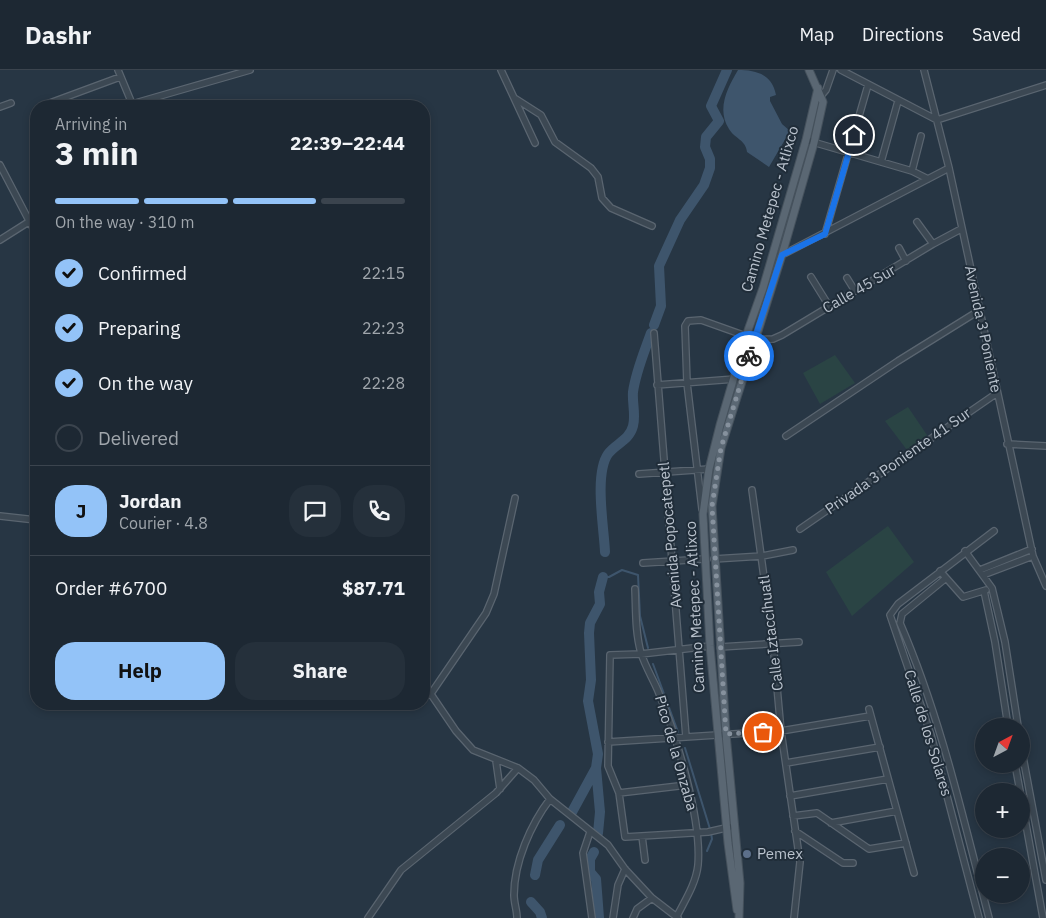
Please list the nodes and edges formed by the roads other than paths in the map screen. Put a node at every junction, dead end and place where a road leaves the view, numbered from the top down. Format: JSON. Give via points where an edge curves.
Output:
{"nodes":[{"id":1,"x":118,"y":70,"type":"edge"},
{"id":2,"x":250,"y":70,"type":"edge"},
{"id":3,"x":501,"y":70,"type":"edge"},
{"id":4,"x":809,"y":70,"type":"edge"},
{"id":5,"x":833,"y":70,"type":"edge"},
{"id":6,"x":841,"y":70,"type":"edge"},
{"id":7,"x":924,"y":70,"type":"edge"},
{"id":8,"x":120,"y":77,"type":"junction"},
{"id":9,"x":1046,"y":85,"type":"edge"},
{"id":10,"x":868,"y":86,"type":"junction"},
{"id":11,"x":818,"y":98,"type":"junction"},
{"id":12,"x":516,"y":99,"type":"junction"},
{"id":13,"x":58,"y":100,"type":"edge"},
{"id":14,"x":130,"y":100,"type":"edge"},
{"id":15,"x":149,"y":100,"type":"edge"},
{"id":16,"x":898,"y":101,"type":"junction"},
{"id":17,"x":11,"y":103,"type":"dead end"},
{"id":18,"x":0,"y":107,"type":"edge"},
{"id":19,"x":937,"y":120,"type":"junction"},
{"id":20,"x":921,"y":136,"type":"dead end"},
{"id":21,"x":806,"y":140,"type":"junction"},
{"id":22,"x":535,"y":143,"type":"dead end"},
{"id":23,"x":814,"y":143,"type":"junction"},
{"id":24,"x":849,"y":152,"type":"junction"},
{"id":25,"x":881,"y":162,"type":"junction"},
{"id":26,"x":0,"y":165,"type":"edge"},
{"id":27,"x":949,"y":168,"type":"junction"},
{"id":28,"x":912,"y":171,"type":"junction"},
{"id":29,"x":928,"y":179,"type":"junction"},
{"id":30,"x":787,"y":203,"type":"junction"},
{"id":31,"x":796,"y":206,"type":"junction"},
{"id":32,"x":30,"y":221,"type":"joint"},
{"id":33,"x":917,"y":222,"type":"dead end"},
{"id":34,"x":652,"y":226,"type":"dead end"},
{"id":35,"x":961,"y":229,"type":"junction"},
{"id":36,"x":825,"y":234,"type":"junction"},
{"id":37,"x":0,"y":240,"type":"edge"},
{"id":38,"x":933,"y":244,"type":"junction"},
{"id":39,"x":899,"y":248,"type":"dead end"},
{"id":40,"x":782,"y":255,"type":"junction"},
{"id":41,"x":906,"y":261,"type":"junction"},
{"id":42,"x":811,"y":277,"type":"dead end"},
{"id":43,"x":847,"y":278,"type":"dead end"},
{"id":44,"x":855,"y":291,"type":"junction"},
{"id":45,"x":829,"y":306,"type":"junction"},
{"id":46,"x":980,"y":310,"type":"junction"},
{"id":47,"x":654,"y":333,"type":"dead end"},
{"id":48,"x":744,"y":336,"type":"junction"},
{"id":49,"x":754,"y":340,"type":"junction"},
{"id":50,"x":735,"y":379,"type":"junction"},
{"id":51,"x":686,"y":383,"type":"junction"},
{"id":52,"x":657,"y":385,"type":"junction"},
{"id":53,"x":997,"y":393,"type":"junction"},
{"id":54,"x":786,"y":436,"type":"dead end"},
{"id":55,"x":1007,"y":444,"type":"junction"},
{"id":56,"x":1046,"y":446,"type":"edge"},
{"id":57,"x":709,"y":469,"type":"junction"},
{"id":58,"x":696,"y":471,"type":"junction"},
{"id":59,"x":664,"y":472,"type":"junction"},
{"id":60,"x":639,"y":474,"type":"dead end"},
{"id":61,"x":752,"y":490,"type":"dead end"},
{"id":62,"x":515,"y":498,"type":"dead end"},
{"id":63,"x":703,"y":514,"type":"junction"},
{"id":64,"x":0,"y":516,"type":"edge"},
{"id":65,"x":30,"y":519,"type":"edge"},
{"id":66,"x":800,"y":529,"type":"dead end"},
{"id":67,"x":994,"y":531,"type":"dead end"},
{"id":68,"x":1032,"y":549,"type":"junction"},
{"id":69,"x":793,"y":550,"type":"dead end"},
{"id":70,"x":965,"y":551,"type":"junction"},
{"id":71,"x":762,"y":556,"type":"junction"},
{"id":72,"x":1033,"y":556,"type":"junction"},
{"id":73,"x":704,"y":559,"type":"junction"},
{"id":74,"x":714,"y":559,"type":"junction"},
{"id":75,"x":671,"y":561,"type":"junction"},
{"id":76,"x":642,"y":563,"type":"dead end"},
{"id":77,"x":940,"y":571,"type":"junction"},
{"id":78,"x":981,"y":572,"type":"junction"},
{"id":79,"x":946,"y":578,"type":"junction"},
{"id":80,"x":1046,"y":586,"type":"edge"},
{"id":81,"x":992,"y":588,"type":"junction"},
{"id":82,"x":635,"y":589,"type":"dead end"},
{"id":83,"x":984,"y":591,"type":"junction"},
{"id":84,"x":799,"y":642,"type":"dead end"},
{"id":85,"x":773,"y":643,"type":"junction"},
{"id":86,"x":710,"y":646,"type":"junction"},
{"id":87,"x":720,"y":647,"type":"junction"},
{"id":88,"x":680,"y":648,"type":"junction"},
{"id":89,"x":641,"y":654,"type":"junction"},
{"id":90,"x":1010,"y":688,"type":"junction"},
{"id":91,"x":1001,"y":690,"type":"junction"},
{"id":92,"x":430,"y":696,"type":"joint"},
{"id":93,"x":869,"y":709,"type":"dead end"},
{"id":94,"x":870,"y":716,"type":"junction"},
{"id":95,"x":1006,"y":718,"type":"edge"},
{"id":96,"x":1016,"y":718,"type":"edge"},
{"id":97,"x":781,"y":730,"type":"junction"},
{"id":98,"x":941,"y":730,"type":"junction"},
{"id":99,"x":718,"y":734,"type":"junction"},
{"id":100,"x":726,"y":734,"type":"junction"},
{"id":101,"x":931,"y":735,"type":"junction"},
{"id":102,"x":674,"y":736,"type":"junction"},
{"id":103,"x":686,"y":737,"type":"junction"},
{"id":104,"x":608,"y":742,"type":"junction"},
{"id":105,"x":880,"y":747,"type":"junction"},
{"id":106,"x":496,"y":761,"type":"junction"},
{"id":107,"x":786,"y":763,"type":"junction"},
{"id":108,"x":518,"y":768,"type":"junction"},
{"id":109,"x":1026,"y":773,"type":"edge"},
{"id":110,"x":888,"y":779,"type":"junction"},
{"id":111,"x":687,"y":785,"type":"junction"},
{"id":112,"x":500,"y":789,"type":"junction"},
{"id":113,"x":619,"y":793,"type":"junction"},
{"id":114,"x":790,"y":796,"type":"junction"},
{"id":115,"x":550,"y":799,"type":"junction"},
{"id":116,"x":897,"y":810,"type":"junction"},
{"id":117,"x":793,"y":816,"type":"junction"},
{"id":118,"x":832,"y":823,"type":"junction"},
{"id":119,"x":730,"y":826,"type":"junction"},
{"id":120,"x":795,"y":831,"type":"junction"},
{"id":121,"x":590,"y":832,"type":"junction"},
{"id":122,"x":697,"y":832,"type":"junction"},
{"id":123,"x":642,"y":836,"type":"junction"},
{"id":124,"x":1038,"y":839,"type":"junction"},
{"id":125,"x":1029,"y":840,"type":"joint"},
{"id":126,"x":906,"y":843,"type":"junction"},
{"id":127,"x":973,"y":857,"type":"junction"},
{"id":128,"x":964,"y":859,"type":"junction"},
{"id":129,"x":645,"y":860,"type":"dead end"},
{"id":130,"x":853,"y":863,"type":"dead end"},
{"id":131,"x":626,"y":869,"type":"junction"},
{"id":132,"x":914,"y":873,"type":"dead end"},
{"id":133,"x":1046,"y":880,"type":"edge"},
{"id":134,"x":652,"y":898,"type":"junction"},
{"id":135,"x":368,"y":918,"type":"edge"},
{"id":136,"x":517,"y":918,"type":"edge"},
{"id":137,"x":592,"y":918,"type":"edge"},
{"id":138,"x":613,"y":918,"type":"edge"},
{"id":139,"x":633,"y":918,"type":"edge"},
{"id":140,"x":677,"y":918,"type":"edge"},
{"id":141,"x":739,"y":918,"type":"edge"},
{"id":142,"x":794,"y":918,"type":"edge"},
{"id":143,"x":979,"y":918,"type":"edge"},
{"id":144,"x":989,"y":918,"type":"edge"},
{"id":145,"x":1043,"y":918,"type":"edge"}],
"edges":[{"from":1,"to":8,"type":"street"},
{"from":2,"to":15,"type":"street"},
{"from":3,"to":12,"type":"street"},
{"from":4,"to":11,"type":"main road","via":[[818,88]]},
{"from":5,"to":11,"type":"street"},
{"from":6,"to":10,"type":"street"},
{"from":7,"to":19,"type":"street","name":"Avenida 3 Poniente"},
{"from":8,"to":13,"type":"street"},
{"from":8,"to":14,"type":"street"},
{"from":9,"to":19,"type":"street"},
{"from":10,"to":16,"type":"street"},
{"from":10,"to":24,"type":"street"},
{"from":11,"to":21,"type":"main road","name":"Camino Metepec - Atlixco"},
{"from":11,"to":23,"type":"main road"},
{"from":12,"to":22,"type":"street"},
{"from":12,"to":34,"type":"street","via":[[542,115],[555,142],[591,168],[598,177],[602,198],[611,208]]},
{"from":16,"to":19,"type":"street"},
{"from":16,"to":25,"type":"street"},
{"from":17,"to":18,"type":"street"},
{"from":19,"to":27,"type":"street","name":"Avenida 3 Poniente"},
{"from":20,"to":28,"type":"street"},
{"from":21,"to":23,"type":"street"},
{"from":21,"to":30,"type":"main road","name":"Camino Metepec - Atlixco"},
{"from":23,"to":24,"type":"street"},
{"from":23,"to":31,"type":"main road"},
{"from":24,"to":25,"type":"street"},
{"from":24,"to":36,"type":"street"},
{"from":25,"to":28,"type":"street"},
{"from":26,"to":32,"type":"street"},
{"from":27,"to":29,"type":"street"},
{"from":27,"to":35,"type":"street","name":"Avenida 3 Poniente"},
{"from":28,"to":29,"type":"street"},
{"from":29,"to":36,"type":"street"},
{"from":30,"to":31,"type":"main road"},
{"from":30,"to":48,"type":"main road","name":"Camino Metepec - Atlixco","via":[[763,288]]},
{"from":31,"to":40,"type":"main road"},
{"from":32,"to":37,"type":"street"},
{"from":33,"to":38,"type":"street"},
{"from":35,"to":38,"type":"street","name":"Calle 45 Sur"},
{"from":35,"to":46,"type":"street","name":"Avenida 3 Poniente"},
{"from":36,"to":40,"type":"street"},
{"from":38,"to":41,"type":"street","name":"Calle 45 Sur"},
{"from":39,"to":41,"type":"street"},
{"from":40,"to":49,"type":"main road"},
{"from":41,"to":44,"type":"street","name":"Calle 45 Sur"},
{"from":42,"to":45,"type":"street"},
{"from":43,"to":44,"type":"street"},
{"from":44,"to":45,"type":"street","name":"Calle 45 Sur"},
{"from":45,"to":49,"type":"street","name":"Calle 45 Sur","via":[[773,339]]},
{"from":46,"to":53,"type":"street","name":"Avenida 3 Poniente"},
{"from":46,"to":54,"type":"street"},
{"from":47,"to":52,"type":"street","name":"Avenida Popocatepetl"},
{"from":48,"to":50,"type":"main road","name":"Camino Metepec - Atlixco"},
{"from":48,"to":51,"type":"street","via":[[701,320],[688,321],[685,326]]},
{"from":49,"to":74,"type":"main road","via":[[716,474],[712,506]]},
{"from":50,"to":51,"type":"street"},
{"from":50,"to":57,"type":"main road","name":"Camino Metepec - Atlixco"},
{"from":51,"to":52,"type":"street"},
{"from":51,"to":58,"type":"street"},
{"from":52,"to":59,"type":"street","name":"Avenida Popocatepetl"},
{"from":53,"to":55,"type":"street","name":"Avenida 3 Poniente"},
{"from":53,"to":66,"type":"street","name":"Privada 3 Poniente 41 Sur"},
{"from":55,"to":56,"type":"street"},
{"from":55,"to":68,"type":"street","name":"Avenida 3 Poniente"},
{"from":57,"to":58,"type":"street"},
{"from":57,"to":63,"type":"main road","name":"Camino Metepec - Atlixco"},
{"from":58,"to":59,"type":"street"},
{"from":58,"to":63,"type":"street"},
{"from":59,"to":60,"type":"street"},
{"from":59,"to":75,"type":"street","name":"Avenida Popocatepetl"},
{"from":61,"to":71,"type":"street","name":"Calle Iztaccíhuatl"},
{"from":62,"to":92,"type":"street","via":[[494,594],[486,613]]},
{"from":63,"to":73,"type":"main road","name":"Camino Metepec - Atlixco"},
{"from":64,"to":65,"type":"street"},
{"from":67,"to":70,"type":"street","name":"Calle de los Solares"},
{"from":68,"to":72,"type":"street","name":"Avenida 3 Poniente"},
{"from":68,"to":78,"type":"street"},
{"from":69,"to":71,"type":"street"},
{"from":70,"to":77,"type":"street","name":"Calle de los Solares"},
{"from":70,"to":78,"type":"street"},
{"from":71,"to":74,"type":"street"},
{"from":71,"to":85,"type":"street","name":"Calle Iztaccíhuatl"},
{"from":72,"to":78,"type":"street"},
{"from":72,"to":80,"type":"street","name":"Avenida 3 Poniente"},
{"from":73,"to":75,"type":"street"},
{"from":73,"to":86,"type":"main road","name":"Camino Metepec - Atlixco"},
{"from":74,"to":87,"type":"main road"},
{"from":75,"to":76,"type":"street"},
{"from":75,"to":88,"type":"street","name":"Avenida Popocatepetl"},
{"from":77,"to":79,"type":"street"},
{"from":77,"to":101,"type":"street","name":"Calle de los Solares","via":[[898,604],[890,615]]},
{"from":78,"to":81,"type":"street"},
{"from":79,"to":83,"type":"street","via":[[963,597]]},
{"from":79,"to":98,"type":"street","name":"Calle de los Solares","via":[[900,618]]},
{"from":81,"to":83,"type":"street"},
{"from":81,"to":90,"type":"street","via":[[1005,642]]},
{"from":82,"to":89,"type":"street","name":"Pico de la Onzaba"},
{"from":83,"to":91,"type":"street"},
{"from":84,"to":85,"type":"street"},
{"from":85,"to":87,"type":"street"},
{"from":85,"to":97,"type":"street","name":"Calle Iztaccíhuatl"},
{"from":86,"to":88,"type":"street"},
{"from":86,"to":99,"type":"main road","name":"Camino Metepec - Atlixco"},
{"from":87,"to":100,"type":"main road"},
{"from":88,"to":89,"type":"street"},
{"from":88,"to":103,"type":"street","name":"Avenida Popocatepetl"},
{"from":89,"to":102,"type":"street","name":"Pico de la Onzaba"},
{"from":89,"to":104,"type":"street","via":[[610,655]]},
{"from":90,"to":91,"type":"street"},
{"from":90,"to":96,"type":"street"},
{"from":91,"to":95,"type":"street"},
{"from":92,"to":106,"type":"street","via":[[472,750]]},
{"from":93,"to":94,"type":"street"},
{"from":94,"to":97,"type":"street"},
{"from":94,"to":105,"type":"street"},
{"from":97,"to":100,"type":"street"},
{"from":97,"to":107,"type":"street","name":"Calle Iztaccíhuatl"},
{"from":98,"to":101,"type":"street"},
{"from":98,"to":127,"type":"street","name":"Calle de los Solares"},
{"from":99,"to":100,"type":"street"},
{"from":99,"to":103,"type":"street"},
{"from":99,"to":119,"type":"main road","name":"Camino Metepec - Atlixco"},
{"from":100,"to":119,"type":"main road"},
{"from":101,"to":128,"type":"street","name":"Calle de los Solares"},
{"from":102,"to":103,"type":"street"},
{"from":102,"to":104,"type":"street"},
{"from":102,"to":111,"type":"street","name":"Pico de la Onzaba"},
{"from":104,"to":113,"type":"street","via":[[608,766]]},
{"from":105,"to":107,"type":"street"},
{"from":105,"to":110,"type":"street"},
{"from":106,"to":108,"type":"street"},
{"from":106,"to":112,"type":"street"},
{"from":107,"to":114,"type":"street","name":"Calle Iztaccíhuatl"},
{"from":108,"to":112,"type":"street"},
{"from":108,"to":115,"type":"street","via":[[534,780]]},
{"from":109,"to":124,"type":"street"},
{"from":110,"to":114,"type":"street"},
{"from":110,"to":116,"type":"street"},
{"from":111,"to":113,"type":"street"},
{"from":111,"to":122,"type":"street","name":"Pico de la Onzaba"},
{"from":112,"to":135,"type":"street","via":[[401,870]]},
{"from":113,"to":123,"type":"street","via":[[625,837]]},
{"from":114,"to":117,"type":"street","name":"Calle Iztaccíhuatl"},
{"from":115,"to":121,"type":"street"},
{"from":115,"to":136,"type":"street","via":[[537,815],[523,853],[514,895]]},
{"from":116,"to":118,"type":"street"},
{"from":116,"to":126,"type":"street"},
{"from":117,"to":118,"type":"street","via":[[817,813]]},
{"from":117,"to":120,"type":"street","name":"Calle Iztaccíhuatl"},
{"from":118,"to":126,"type":"street","via":[[869,849]]},
{"from":119,"to":122,"type":"street"},
{"from":119,"to":141,"type":"main road","name":"Camino Metepec - Atlixco"},
{"from":120,"to":130,"type":"street","via":[[843,863]]},
{"from":120,"to":142,"type":"street","name":"Calle Iztaccíhuatl","via":[[800,868]]},
{"from":121,"to":131,"type":"street","via":[[608,845]]},
{"from":121,"to":137,"type":"street","via":[[583,853]]},
{"from":122,"to":123,"type":"street"},
{"from":122,"to":140,"type":"street","name":"Pico de la Onzaba","via":[[698,866]]},
{"from":123,"to":129,"type":"street"},
{"from":124,"to":125,"type":"street"},
{"from":124,"to":133,"type":"street"},
{"from":125,"to":145,"type":"street"},
{"from":126,"to":132,"type":"street"},
{"from":127,"to":128,"type":"street"},
{"from":127,"to":144,"type":"street","name":"Calle de los Solares"},
{"from":128,"to":143,"type":"street","name":"Calle de los Solares"},
{"from":131,"to":134,"type":"street"},
{"from":131,"to":138,"type":"street","via":[[618,885]]},
{"from":134,"to":139,"type":"street","via":[[636,909]]},
{"from":134,"to":140,"type":"street"}]}
